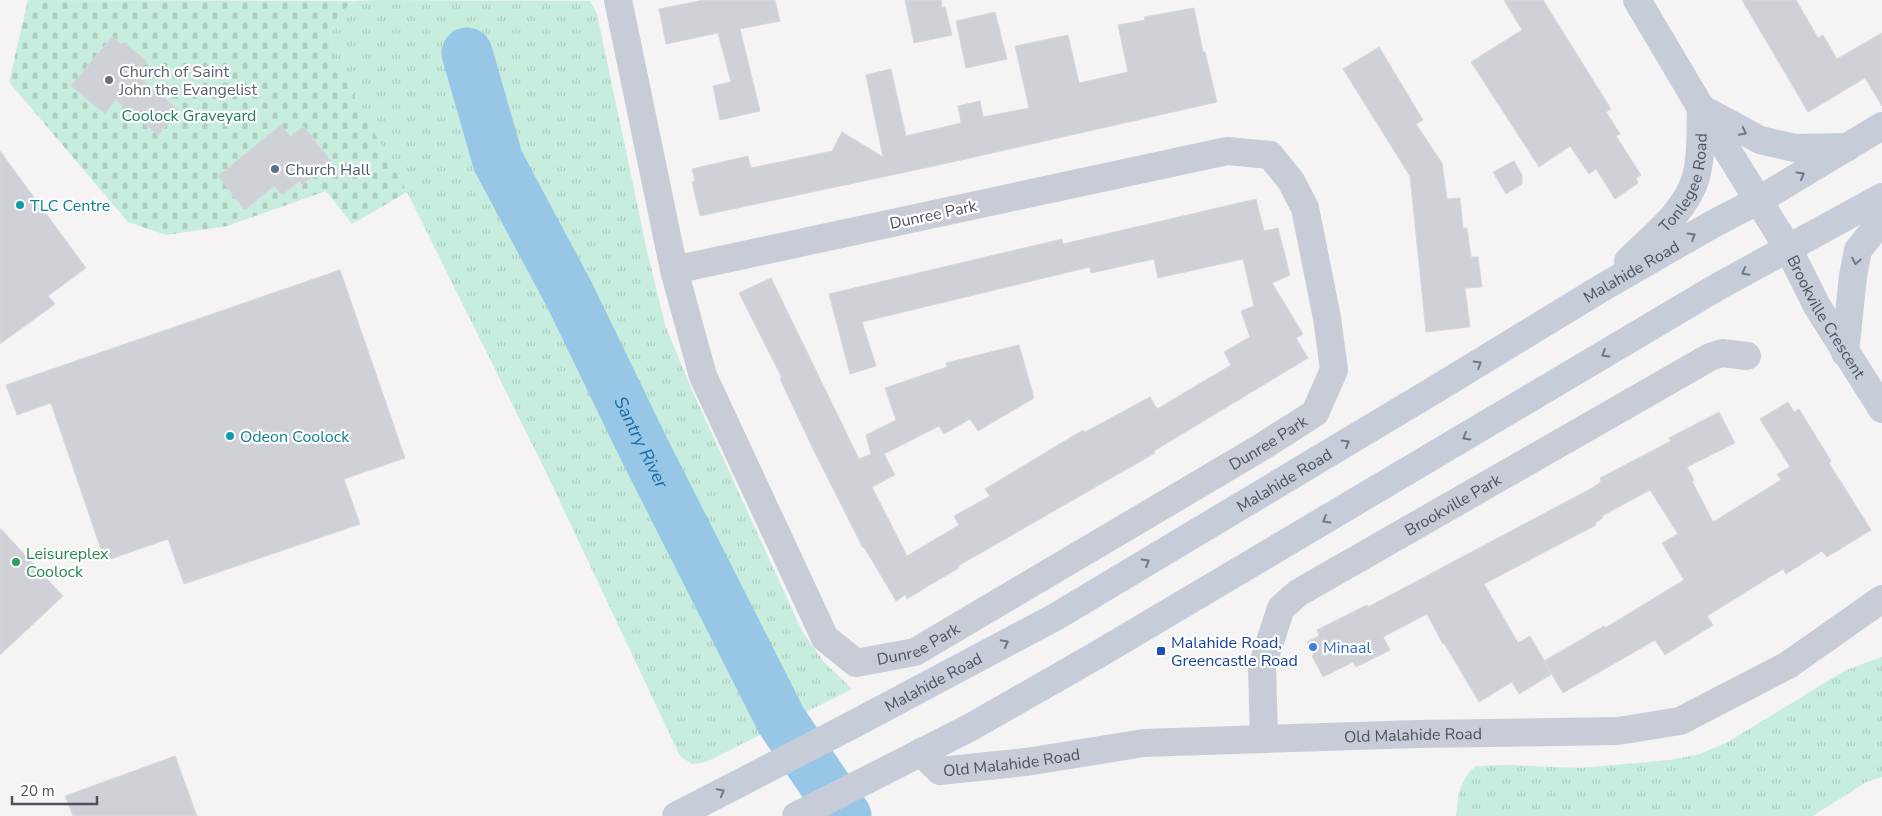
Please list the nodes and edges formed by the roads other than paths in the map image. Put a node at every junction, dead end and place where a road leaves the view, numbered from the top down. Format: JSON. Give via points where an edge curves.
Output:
{"nodes":[{"id":1,"x":618,"y":0,"type":"edge"},
{"id":2,"x":1637,"y":0,"type":"edge"},
{"id":3,"x":1701,"y":108,"type":"junction"},
{"id":4,"x":1882,"y":126,"type":"edge"},
{"id":5,"x":1848,"y":147,"type":"junction"},
{"id":6,"x":1882,"y":197,"type":"edge"},
{"id":7,"x":1759,"y":200,"type":"junction"},
{"id":8,"x":1882,"y":220,"type":"edge"},
{"id":9,"x":1788,"y":248,"type":"junction"},
{"id":10,"x":674,"y":270,"type":"junction"},
{"id":11,"x":1600,"y":289,"type":"junction"},
{"id":12,"x":1845,"y":353,"type":"junction"},
{"id":13,"x":1747,"y":356,"type":"dead end"},
{"id":14,"x":1882,"y":408,"type":"edge"},
{"id":15,"x":1882,"y":600,"type":"edge"},
{"id":16,"x":1264,"y":738,"type":"junction"},
{"id":17,"x":921,"y":752,"type":"junction"},
{"id":18,"x":804,"y":812,"type":"edge"},
{"id":19,"x":676,"y":816,"type":"edge"}],
"edges":[{"from":1,"to":10,"type":"street","name":"Dunree Park"},
{"from":2,"to":3,"type":"main road","name":"Tonlegee Road"},
{"from":3,"to":5,"type":"main road","one_way":true,"via":[[1760,140],[1794,148]]},
{"from":3,"to":7,"type":"main road","name":"Tonlegee Road"},
{"from":3,"to":11,"type":"main road","name":"Tonlegee Road","via":[[1701,146],[1696,177],[1689,194],[1669,220]]},
{"from":4,"to":5,"type":"main road","name":"Malahide Road"},
{"from":7,"to":5,"type":"main road","name":"Malahide Road","one_way":true},
{"from":6,"to":9,"type":"main road"},
{"from":7,"to":9,"type":"main road","name":"Tonlegee Road"},
{"from":11,"to":7,"type":"main road","name":"Malahide Road","one_way":true},
{"from":8,"to":12,"type":"main road","one_way":true,"via":[[1858,250]]},
{"from":9,"to":12,"type":"main road","name":"Brookville Crescent","via":[[1807,290]]},
{"from":9,"to":17,"type":"main road","one_way":true,"via":[[1096,655]]},
{"from":10,"to":10,"type":"street","name":"Dunree Park","via":[[703,376],[779,542],[825,638],[856,663],[915,652],[1260,448],[1315,414],[1334,370],[1305,208],[1270,155],[1227,151]]},
{"from":19,"to":11,"type":"main road","name":"Malahide Road","one_way":true,"via":[[1057,616]]},
{"from":12,"to":14,"type":"main road","name":"Brookville Crescent"},
{"from":13,"to":16,"type":"street","name":"Brookville Park","via":[[1722,353],[1710,357],[1298,593],[1281,608],[1262,666]]},
{"from":15,"to":16,"type":"street","name":"Old Malahide Road","via":[[1788,665],[1680,721],[1618,731]]},
{"from":16,"to":17,"type":"street","name":"Old Malahide Road","via":[[1144,743],[1026,762],[940,771]]},
{"from":17,"to":18,"type":"main road"}]}
